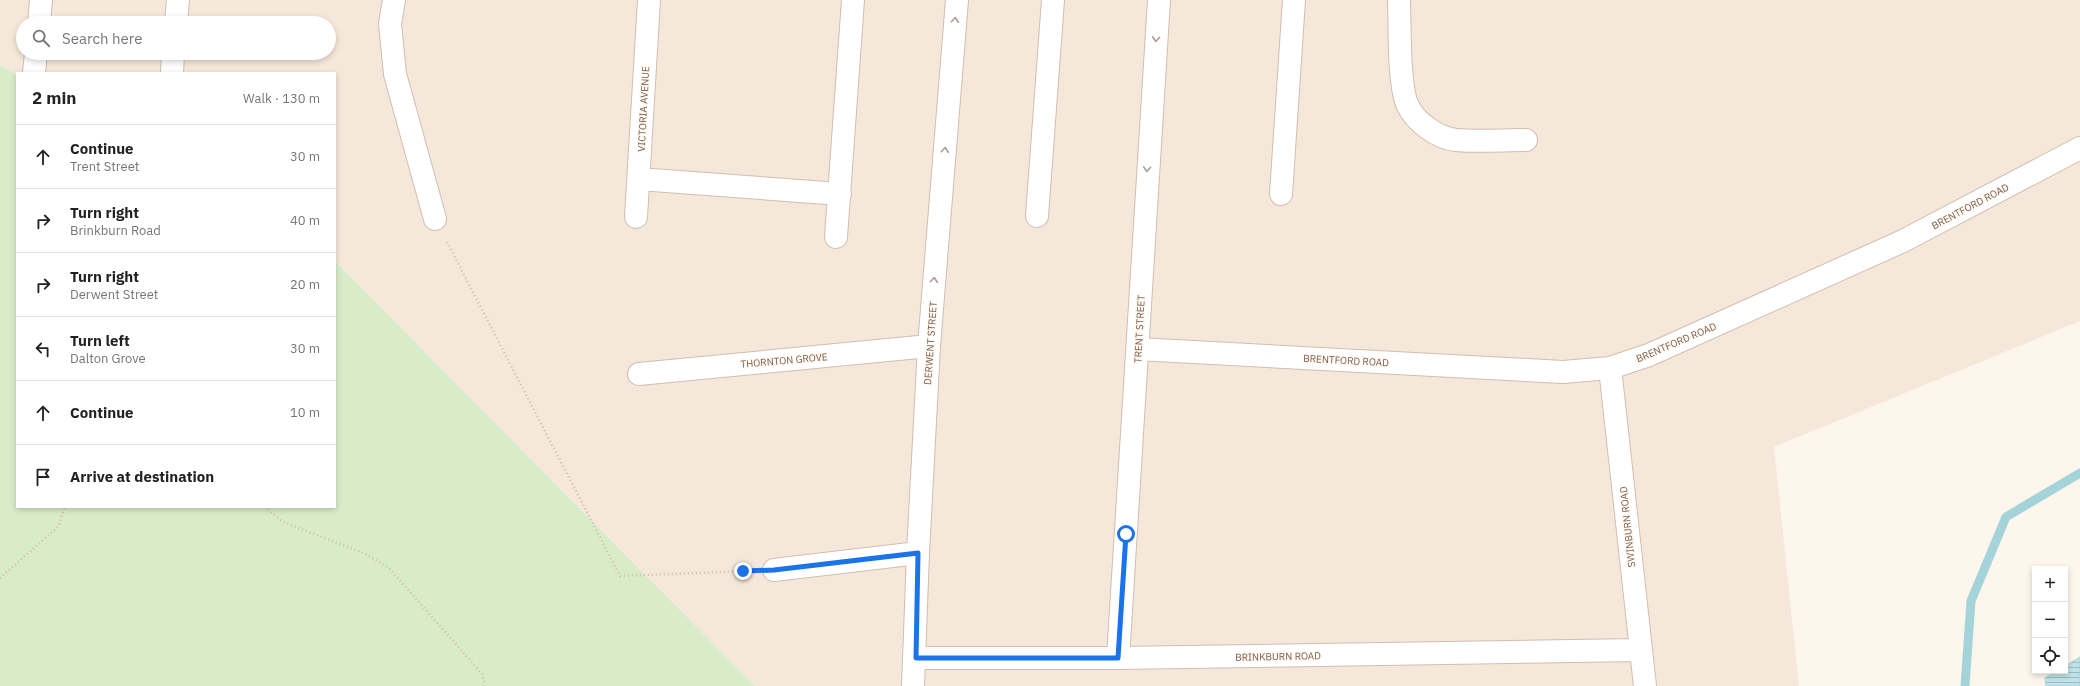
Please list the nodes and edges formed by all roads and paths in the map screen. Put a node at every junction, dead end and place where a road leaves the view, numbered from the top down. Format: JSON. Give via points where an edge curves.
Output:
{"nodes":[{"id":1,"x":41,"y":0,"type":"edge"},
{"id":2,"x":178,"y":0,"type":"edge"},
{"id":3,"x":394,"y":0,"type":"edge"},
{"id":4,"x":649,"y":0,"type":"edge"},
{"id":5,"x":853,"y":0,"type":"edge"},
{"id":6,"x":957,"y":0,"type":"edge"},
{"id":7,"x":1053,"y":0,"type":"edge"},
{"id":8,"x":1159,"y":0,"type":"edge"},
{"id":9,"x":1294,"y":0,"type":"edge"},
{"id":10,"x":1400,"y":0,"type":"edge"},
{"id":11,"x":40,"y":16,"type":"edge"},
{"id":12,"x":177,"y":16,"type":"edge"},
{"id":13,"x":35,"y":60,"type":"edge"},
{"id":14,"x":173,"y":60,"type":"edge"},
{"id":15,"x":34,"y":72,"type":"edge"},
{"id":16,"x":172,"y":72,"type":"edge"},
{"id":17,"x":1526,"y":140,"type":"dead end"},
{"id":18,"x":2080,"y":148,"type":"edge"},
{"id":19,"x":639,"y":179,"type":"junction"},
{"id":20,"x":840,"y":194,"type":"junction"},
{"id":21,"x":1281,"y":194,"type":"dead end"},
{"id":22,"x":1037,"y":216,"type":"dead end"},
{"id":23,"x":636,"y":218,"type":"dead end"},
{"id":24,"x":435,"y":219,"type":"joint"},
{"id":25,"x":836,"y":237,"type":"dead end"},
{"id":26,"x":929,"y":346,"type":"junction"},
{"id":27,"x":1138,"y":349,"type":"junction"},
{"id":28,"x":1610,"y":368,"type":"junction"},
{"id":29,"x":639,"y":374,"type":"dead end"},
{"id":30,"x":65,"y":508,"type":"edge"},
{"id":31,"x":266,"y":508,"type":"edge"},
{"id":32,"x":918,"y":553,"type":"junction"},
{"id":33,"x":774,"y":570,"type":"joint"},
{"id":34,"x":0,"y":578,"type":"edge"},
{"id":35,"x":1639,"y":650,"type":"junction"},
{"id":36,"x":916,"y":658,"type":"junction"},
{"id":37,"x":1118,"y":658,"type":"junction"},
{"id":38,"x":485,"y":686,"type":"edge"},
{"id":39,"x":914,"y":686,"type":"edge"},
{"id":40,"x":1645,"y":686,"type":"edge"}],
"edges":[{"from":1,"to":11,"type":"street"},
{"from":2,"to":12,"type":"street"},
{"from":3,"to":24,"type":"street","via":[[390,24],[395,74]]},
{"from":4,"to":19,"type":"street","name":"VICTORIA AVENUE"},
{"from":5,"to":20,"type":"street"},
{"from":26,"to":6,"type":"street","name":"DERWENT STREET","one_way":true},
{"from":7,"to":22,"type":"street"},
{"from":8,"to":27,"type":"street","name":"TRENT STREET","one_way":true,"via":[[1150,111]]},
{"from":9,"to":21,"type":"street"},
{"from":10,"to":17,"type":"street","via":[[1403,87],[1407,105],[1414,116],[1437,133],[1455,140]]},
{"from":13,"to":15,"type":"street"},
{"from":14,"to":16,"type":"street"},
{"from":18,"to":28,"type":"street","name":"BRENTFORD ROAD","via":[[1903,240],[1649,355]]},
{"from":19,"to":20,"type":"street"},
{"from":19,"to":23,"type":"street","name":"VICTORIA AVENUE"},
{"from":20,"to":25,"type":"street"},
{"from":24,"to":33,"type":"path","via":[[620,576]]},
{"from":26,"to":29,"type":"street","name":"THORNTON GROVE"},
{"from":26,"to":32,"type":"street","name":"DERWENT STREET"},
{"from":27,"to":28,"type":"street","name":"BRENTFORD ROAD","via":[[1563,372]]},
{"from":27,"to":37,"type":"street","name":"TRENT STREET"},
{"from":28,"to":35,"type":"street","name":"SWINBURN ROAD"},
{"from":30,"to":34,"type":"path","via":[[58,527]]},
{"from":31,"to":38,"type":"path","via":[[283,522],[366,554],[389,568],[482,674]]},
{"from":32,"to":33,"type":"street"},
{"from":32,"to":36,"type":"street","name":"DERWENT STREET"},
{"from":35,"to":37,"type":"street","name":"BRINKBURN ROAD"},
{"from":35,"to":40,"type":"street","name":"SWINBURN ROAD"},
{"from":36,"to":37,"type":"street","name":"BRINKBURN ROAD"},
{"from":36,"to":39,"type":"street","name":"DERWENT STREET"}]}
